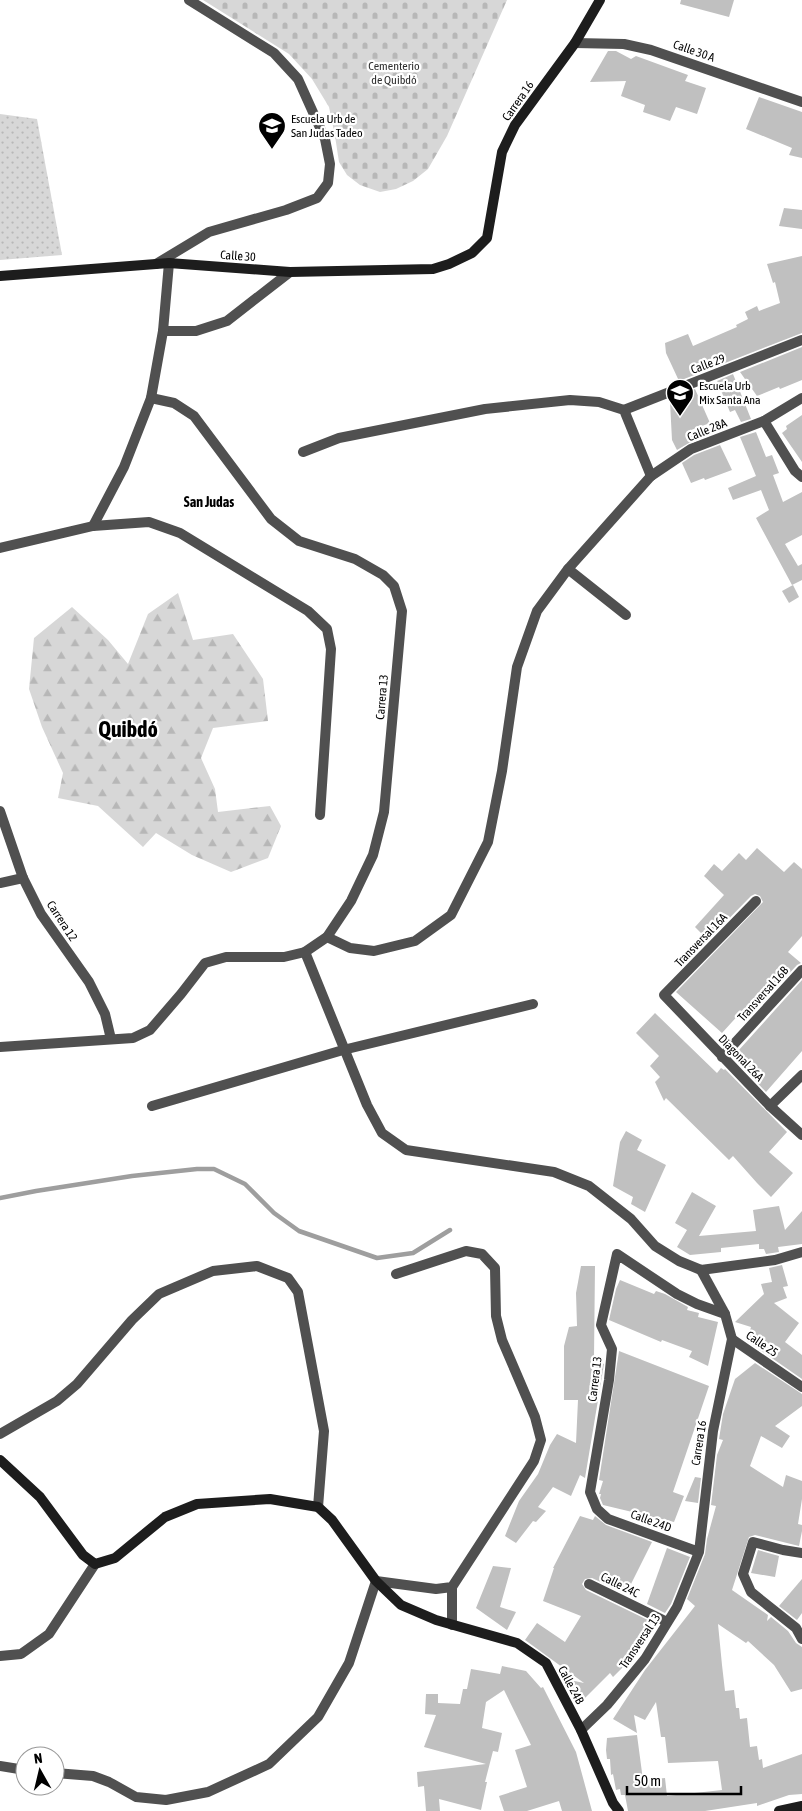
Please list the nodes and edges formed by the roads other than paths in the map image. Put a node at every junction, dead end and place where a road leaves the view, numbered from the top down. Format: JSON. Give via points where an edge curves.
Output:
{"nodes":[{"id":1,"x":189,"y":0,"type":"edge"},
{"id":2,"x":600,"y":0,"type":"edge"},
{"id":3,"x":575,"y":43,"type":"junction"},
{"id":4,"x":802,"y":102,"type":"edge"},
{"id":5,"x":472,"y":254,"type":"joint"},
{"id":6,"x":169,"y":263,"type":"junction"},
{"id":7,"x":156,"y":264,"type":"junction"},
{"id":8,"x":290,"y":272,"type":"junction"},
{"id":9,"x":0,"y":276,"type":"edge"},
{"id":10,"x":163,"y":331,"type":"junction"},
{"id":11,"x":802,"y":340,"type":"edge"},
{"id":12,"x":151,"y":398,"type":"junction"},
{"id":13,"x":802,"y":398,"type":"edge"},
{"id":14,"x":624,"y":410,"type":"junction"},
{"id":15,"x":764,"y":420,"type":"junction"},
{"id":16,"x":303,"y":452,"type":"dead end"},
{"id":17,"x":651,"y":476,"type":"junction"},
{"id":18,"x":802,"y":477,"type":"edge"},
{"id":19,"x":93,"y":526,"type":"junction"},
{"id":20,"x":0,"y":548,"type":"edge"},
{"id":21,"x":568,"y":569,"type":"junction"},
{"id":22,"x":626,"y":615,"type":"dead end"},
{"id":23,"x":0,"y":811,"type":"edge"},
{"id":24,"x":320,"y":815,"type":"dead end"},
{"id":25,"x":23,"y":878,"type":"junction"},
{"id":26,"x":0,"y":883,"type":"edge"},
{"id":27,"x":756,"y":901,"type":"dead end"},
{"id":28,"x":327,"y":937,"type":"junction"},
{"id":29,"x":305,"y":952,"type":"junction"},
{"id":30,"x":802,"y":970,"type":"edge"},
{"id":31,"x":664,"y":995,"type":"joint"},
{"id":32,"x":533,"y":1004,"type":"dead end"},
{"id":33,"x":112,"y":1039,"type":"junction"},
{"id":34,"x":0,"y":1047,"type":"edge"},
{"id":35,"x":343,"y":1050,"type":"junction"},
{"id":36,"x":722,"y":1057,"type":"junction"},
{"id":37,"x":802,"y":1074,"type":"edge"},
{"id":38,"x":152,"y":1106,"type":"dead end"},
{"id":39,"x":770,"y":1106,"type":"junction"},
{"id":40,"x":802,"y":1135,"type":"edge"},
{"id":41,"x":802,"y":1252,"type":"edge"},
{"id":42,"x":701,"y":1270,"type":"junction"},
{"id":43,"x":396,"y":1274,"type":"dead end"},
{"id":44,"x":725,"y":1314,"type":"junction"},
{"id":45,"x":732,"y":1339,"type":"junction"},
{"id":46,"x":802,"y":1387,"type":"edge"},
{"id":47,"x":0,"y":1434,"type":"edge"},
{"id":48,"x":0,"y":1460,"type":"edge"},
{"id":49,"x":318,"y":1507,"type":"junction"},
{"id":50,"x":597,"y":1509,"type":"joint"},
{"id":51,"x":699,"y":1552,"type":"junction"},
{"id":52,"x":802,"y":1553,"type":"edge"},
{"id":53,"x":95,"y":1564,"type":"junction"},
{"id":54,"x":376,"y":1581,"type":"junction"},
{"id":55,"x":589,"y":1584,"type":"dead end"},
{"id":56,"x":452,"y":1587,"type":"junction"},
{"id":57,"x":667,"y":1622,"type":"junction"},
{"id":58,"x":452,"y":1625,"type":"junction"},
{"id":59,"x":802,"y":1640,"type":"edge"},
{"id":60,"x":0,"y":1656,"type":"edge"},
{"id":61,"x":580,"y":1730,"type":"junction"},
{"id":62,"x":0,"y":1766,"type":"edge"},
{"id":63,"x":15,"y":1768,"type":"edge"},
{"id":64,"x":65,"y":1774,"type":"edge"},
{"id":65,"x":802,"y":1806,"type":"edge"},
{"id":66,"x":619,"y":1811,"type":"edge"},
{"id":67,"x":781,"y":1811,"type":"edge"}],
"edges":[{"from":1,"to":7,"type":"street","via":[[274,53],[298,79],[325,139],[330,164],[328,182],[317,198],[209,232]]},
{"from":2,"to":3,"type":"street","name":"Carrera 16"},
{"from":3,"to":4,"type":"street","name":"Calle 30 A","via":[[624,44],[651,50]]},
{"from":3,"to":5,"type":"street","name":"Carrera 16","via":[[515,125],[502,152],[487,238]]},
{"from":5,"to":8,"type":"street","name":"Calle 30","via":[[433,269]]},
{"from":6,"to":7,"type":"street","name":"Calle 30"},
{"from":6,"to":8,"type":"street","name":"Calle 30"},
{"from":6,"to":10,"type":"street"},
{"from":7,"to":9,"type":"street","name":"Calle 30"},
{"from":8,"to":10,"type":"street","via":[[227,321],[196,331]]},
{"from":10,"to":12,"type":"street"},
{"from":11,"to":14,"type":"street","name":"Calle 29"},
{"from":12,"to":19,"type":"street","via":[[124,467]]},
{"from":12,"to":28,"type":"street","name":"Carrera 13","via":[[174,403],[194,416],[271,519],[299,541],[355,559],[394,586],[402,611],[384,812],[373,855],[351,901]]},
{"from":13,"to":15,"type":"street","name":"Calle 28A"},
{"from":14,"to":16,"type":"street","via":[[599,402],[570,400],[485,409],[339,438]]},
{"from":14,"to":17,"type":"street"},
{"from":15,"to":17,"type":"street","name":"Calle 28A","via":[[691,449]]},
{"from":15,"to":18,"type":"street"},
{"from":17,"to":21,"type":"street","name":"Calle 28A"},
{"from":19,"to":20,"type":"street"},
{"from":19,"to":24,"type":"street","via":[[149,522],[180,533],[308,610],[327,629],[331,650]]},
{"from":21,"to":22,"type":"street"},
{"from":21,"to":28,"type":"street","name":"Calle 28A","via":[[538,611],[517,667],[488,842],[451,915],[415,941],[374,951],[350,948]]},
{"from":23,"to":25,"type":"street","name":"Carrera 12"},
{"from":25,"to":26,"type":"street"},
{"from":25,"to":33,"type":"street","name":"Carrera 12","via":[[41,914],[89,982],[105,1014]]},
{"from":27,"to":31,"type":"street","name":"Transversal 16A"},
{"from":28,"to":29,"type":"street"},
{"from":29,"to":33,"type":"street","via":[[284,958],[226,957],[205,962],[150,1030],[133,1038]]},
{"from":29,"to":35,"type":"street"},
{"from":30,"to":36,"type":"street","name":"Transversal 16B"},
{"from":31,"to":36,"type":"street","name":"Diagonal 26A"},
{"from":32,"to":35,"type":"street"},
{"from":33,"to":34,"type":"street"},
{"from":35,"to":38,"type":"street"},
{"from":35,"to":42,"type":"street","via":[[382,1133],[406,1150],[554,1172],[572,1179],[589,1186],[631,1219],[655,1246],[678,1261]]},
{"from":36,"to":39,"type":"street","name":"Diagonal 26A"},
{"from":37,"to":39,"type":"street"},
{"from":39,"to":40,"type":"street","name":"Diagonal 26A"},
{"from":41,"to":42,"type":"street","via":[[775,1260]]},
{"from":42,"to":44,"type":"street"},
{"from":43,"to":56,"type":"street","via":[[466,1251],[482,1254],[495,1268],[496,1316],[502,1340],[535,1417],[541,1440],[534,1461]]},
{"from":44,"to":45,"type":"street"},
{"from":44,"to":50,"type":"street","name":"Carrera 13","via":[[677,1294],[617,1254],[601,1325],[612,1349],[590,1492]]},
{"from":45,"to":46,"type":"street","name":"Calle 25"},
{"from":45,"to":51,"type":"street","name":"Carrera 16","via":[[713,1431]]},
{"from":47,"to":49,"type":"street","via":[[57,1401],[77,1384],[159,1294],[213,1271],[258,1266],[288,1278],[298,1292],[324,1431]]},
{"from":48,"to":53,"type":"street","via":[[40,1497],[83,1555]]},
{"from":49,"to":53,"type":"street","via":[[270,1499],[197,1504],[165,1517],[115,1558]]},
{"from":49,"to":54,"type":"street","name":"Calle 24B","via":[[332,1520]]},
{"from":50,"to":51,"type":"street","name":"Calle 24D","via":[[608,1519]]},
{"from":51,"to":57,"type":"street","name":"Transversal 13","via":[[677,1607]]},
{"from":52,"to":59,"type":"street","via":[[753,1542],[743,1574],[751,1592],[796,1628]]},
{"from":53,"to":60,"type":"street","via":[[49,1634],[21,1654]]},
{"from":54,"to":56,"type":"street","via":[[436,1589]]},
{"from":54,"to":58,"type":"street","name":"Calle 24B","via":[[402,1605]]},
{"from":54,"to":64,"type":"street","via":[[349,1663],[318,1717],[269,1764],[208,1792],[166,1800],[136,1797],[93,1776]]},
{"from":55,"to":57,"type":"street","name":"Calle 24C"},
{"from":56,"to":58,"type":"street"},
{"from":57,"to":61,"type":"street","name":"Transversal 13","via":[[645,1659],[607,1705]]},
{"from":58,"to":61,"type":"street","name":"Calle 24B","via":[[518,1644],[546,1663]]},
{"from":61,"to":66,"type":"street","name":"Calle 24B"},
{"from":62,"to":63,"type":"street"},
{"from":65,"to":67,"type":"street"}]}
